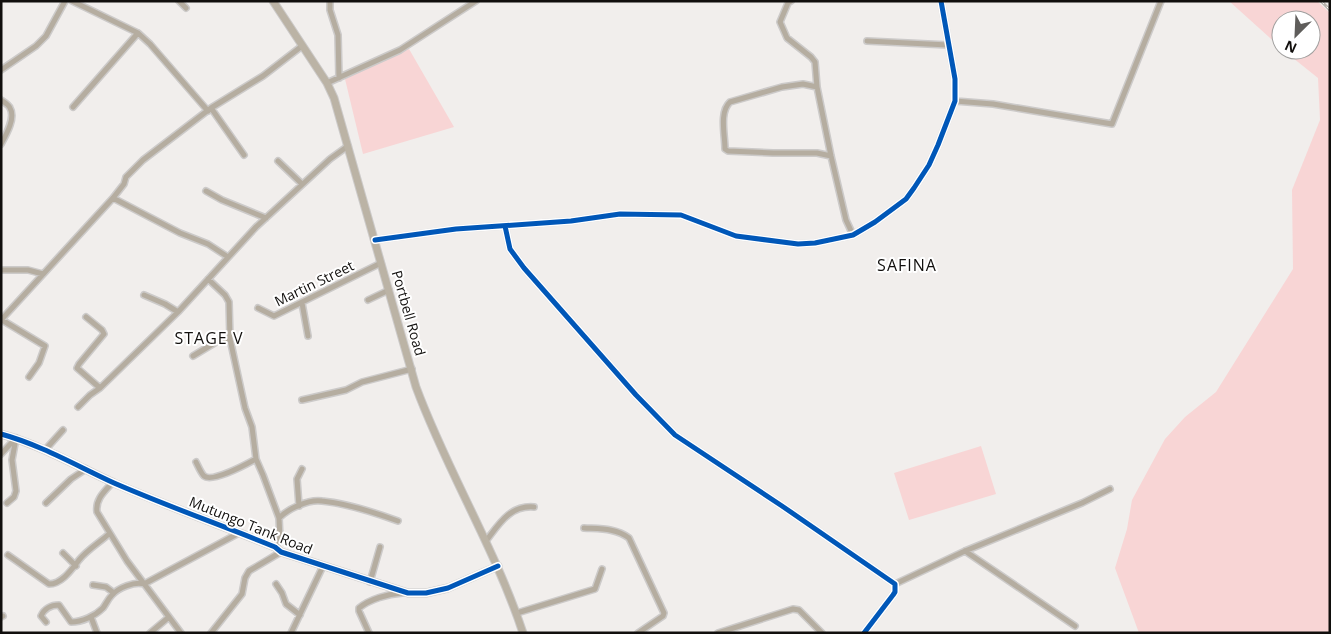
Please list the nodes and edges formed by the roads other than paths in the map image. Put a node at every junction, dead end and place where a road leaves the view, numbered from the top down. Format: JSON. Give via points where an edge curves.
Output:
{"nodes":[{"id":1,"x":65,"y":1,"type":"edge"},
{"id":2,"x":72,"y":1,"type":"edge"},
{"id":3,"x":180,"y":1,"type":"edge"},
{"id":4,"x":273,"y":1,"type":"edge"},
{"id":5,"x":330,"y":1,"type":"edge"},
{"id":6,"x":476,"y":1,"type":"edge"},
{"id":7,"x":791,"y":1,"type":"edge"},
{"id":8,"x":941,"y":1,"type":"edge"},
{"id":9,"x":1161,"y":1,"type":"edge"},
{"id":10,"x":186,"y":8,"type":"dead end"},
{"id":11,"x":138,"y":33,"type":"junction"},
{"id":12,"x":867,"y":41,"type":"dead end"},
{"id":13,"x":948,"y":45,"type":"junction"},
{"id":14,"x":302,"y":46,"type":"junction"},
{"id":15,"x":1,"y":70,"type":"edge"},
{"id":16,"x":339,"y":78,"type":"junction"},
{"id":17,"x":327,"y":83,"type":"junction"},
{"id":18,"x":817,"y":87,"type":"junction"},
{"id":19,"x":1,"y":100,"type":"edge"},
{"id":20,"x":955,"y":101,"type":"junction"},
{"id":21,"x":73,"y":107,"type":"dead end"},
{"id":22,"x":210,"y":109,"type":"junction"},
{"id":23,"x":1,"y":144,"type":"edge"},
{"id":24,"x":348,"y":146,"type":"junction"},
{"id":25,"x":244,"y":155,"type":"dead end"},
{"id":26,"x":831,"y":156,"type":"junction"},
{"id":27,"x":278,"y":160,"type":"dead end"},
{"id":28,"x":302,"y":184,"type":"junction"},
{"id":29,"x":206,"y":191,"type":"dead end"},
{"id":30,"x":113,"y":198,"type":"junction"},
{"id":31,"x":266,"y":218,"type":"junction"},
{"id":32,"x":505,"y":226,"type":"junction"},
{"id":33,"x":853,"y":235,"type":"junction"},
{"id":34,"x":375,"y":240,"type":"junction"},
{"id":35,"x":228,"y":257,"type":"junction"},
{"id":36,"x":381,"y":263,"type":"junction"},
{"id":37,"x":1,"y":270,"type":"edge"},
{"id":38,"x":43,"y":274,"type":"junction"},
{"id":39,"x":208,"y":279,"type":"junction"},
{"id":40,"x":388,"y":290,"type":"junction"},
{"id":41,"x":144,"y":295,"type":"dead end"},
{"id":42,"x":368,"y":300,"type":"dead end"},
{"id":43,"x":302,"y":303,"type":"junction"},
{"id":44,"x":258,"y":308,"type":"dead end"},
{"id":45,"x":178,"y":312,"type":"junction"},
{"id":46,"x":86,"y":317,"type":"dead end"},
{"id":47,"x":2,"y":320,"type":"edge"},
{"id":48,"x":308,"y":336,"type":"dead end"},
{"id":49,"x":230,"y":339,"type":"junction"},
{"id":50,"x":192,"y":356,"type":"dead end"},
{"id":51,"x":412,"y":369,"type":"junction"},
{"id":52,"x":29,"y":377,"type":"dead end"},
{"id":53,"x":100,"y":388,"type":"junction"},
{"id":54,"x":302,"y":400,"type":"dead end"},
{"id":55,"x":78,"y":407,"type":"dead end"},
{"id":56,"x":63,"y":430,"type":"dead end"},
{"id":57,"x":1,"y":434,"type":"edge"},
{"id":58,"x":16,"y":438,"type":"junction"},
{"id":59,"x":45,"y":450,"type":"junction"},
{"id":60,"x":1,"y":454,"type":"edge"},
{"id":61,"x":256,"y":460,"type":"junction"},
{"id":62,"x":196,"y":462,"type":"dead end"},
{"id":63,"x":86,"y":469,"type":"junction"},
{"id":64,"x":302,"y":469,"type":"dead end"},
{"id":65,"x":113,"y":482,"type":"junction"},
{"id":66,"x":1110,"y":489,"type":"dead end"},
{"id":67,"x":7,"y":503,"type":"dead end"},
{"id":68,"x":46,"y":503,"type":"dead end"},
{"id":69,"x":299,"y":506,"type":"junction"},
{"id":70,"x":534,"y":506,"type":"dead end"},
{"id":71,"x":279,"y":518,"type":"junction"},
{"id":72,"x":398,"y":521,"type":"dead end"},
{"id":73,"x":584,"y":528,"type":"dead end"},
{"id":74,"x":239,"y":533,"type":"junction"},
{"id":75,"x":109,"y":534,"type":"junction"},
{"id":76,"x":486,"y":541,"type":"junction"},
{"id":77,"x":380,"y":547,"type":"dead end"},
{"id":78,"x":278,"y":549,"type":"junction"},
{"id":79,"x":965,"y":551,"type":"junction"},
{"id":80,"x":63,"y":552,"type":"dead end"},
{"id":81,"x":8,"y":555,"type":"dead end"},
{"id":82,"x":76,"y":566,"type":"junction"},
{"id":83,"x":323,"y":566,"type":"junction"},
{"id":84,"x":498,"y":566,"type":"junction"},
{"id":85,"x":602,"y":569,"type":"dead end"},
{"id":86,"x":370,"y":582,"type":"junction"},
{"id":87,"x":144,"y":584,"type":"junction"},
{"id":88,"x":276,"y":584,"type":"dead end"},
{"id":89,"x":895,"y":584,"type":"junction"},
{"id":90,"x":93,"y":585,"type":"dead end"},
{"id":91,"x":114,"y":592,"type":"junction"},
{"id":92,"x":402,"y":593,"type":"junction"},
{"id":93,"x":517,"y":612,"type":"junction"},
{"id":94,"x":300,"y":615,"type":"junction"},
{"id":95,"x":91,"y":617,"type":"junction"},
{"id":96,"x":169,"y":617,"type":"junction"},
{"id":97,"x":46,"y":622,"type":"dead end"},
{"id":98,"x":1075,"y":626,"type":"dead end"},
{"id":99,"x":866,"y":632,"type":"edge"},
{"id":100,"x":97,"y":633,"type":"edge"},
{"id":101,"x":150,"y":633,"type":"edge"},
{"id":102,"x":181,"y":633,"type":"edge"},
{"id":103,"x":211,"y":633,"type":"edge"},
{"id":104,"x":291,"y":633,"type":"edge"},
{"id":105,"x":369,"y":633,"type":"edge"},
{"id":106,"x":524,"y":633,"type":"edge"},
{"id":107,"x":638,"y":633,"type":"edge"},
{"id":108,"x":718,"y":633,"type":"edge"},
{"id":109,"x":822,"y":633,"type":"edge"}],
"edges":[{"from":1,"to":15,"type":"street","via":[[46,36]]},
{"from":2,"to":11,"type":"street"},
{"from":3,"to":10,"type":"street"},
{"from":4,"to":14,"type":"main road","name":"Portbell Road"},
{"from":5,"to":16,"type":"street","via":[[338,35]]},
{"from":6,"to":16,"type":"street","via":[[416,41]]},
{"from":7,"to":18,"type":"street","via":[[780,22],[787,38],[814,60]]},
{"from":8,"to":13,"type":"street"},
{"from":9,"to":20,"type":"street","via":[[1112,124],[1013,106]]},
{"from":11,"to":21,"type":"street"},
{"from":11,"to":22,"type":"street"},
{"from":12,"to":13,"type":"street"},
{"from":13,"to":20,"type":"street","via":[[955,79]]},
{"from":14,"to":17,"type":"main road","name":"Portbell Road"},
{"from":14,"to":22,"type":"street","via":[[263,76]]},
{"from":16,"to":17,"type":"street"},
{"from":17,"to":24,"type":"main road","name":"Portbell Road"},
{"from":18,"to":26,"type":"street"},
{"from":18,"to":26,"type":"street","via":[[803,84],[782,87],[730,102],[725,107],[724,116],[725,148],[728,151]]},
{"from":19,"to":23,"type":"street","via":[[12,113]]},
{"from":20,"to":33,"type":"street","via":[[938,146],[914,188],[901,203]]},
{"from":22,"to":25,"type":"street"},
{"from":22,"to":30,"type":"street","via":[[143,160],[126,177]]},
{"from":24,"to":28,"type":"street"},
{"from":24,"to":34,"type":"main road","name":"Portbell Road"},
{"from":26,"to":33,"type":"street","via":[[846,220]]},
{"from":27,"to":28,"type":"street"},
{"from":28,"to":31,"type":"street"},
{"from":29,"to":31,"type":"street"},
{"from":30,"to":35,"type":"street"},
{"from":30,"to":38,"type":"street"},
{"from":31,"to":35,"type":"street"},
{"from":32,"to":33,"type":"street","via":[[620,214],[668,214],[688,217],[736,236],[798,244]]},
{"from":32,"to":34,"type":"street"},
{"from":32,"to":89,"type":"street","via":[[510,249],[524,268],[675,436]]},
{"from":34,"to":36,"type":"main road","name":"Portbell Road"},
{"from":35,"to":39,"type":"street"},
{"from":36,"to":40,"type":"main road","name":"Portbell Road"},
{"from":36,"to":43,"type":"street","name":"Martin Street"},
{"from":37,"to":38,"type":"street","via":[[28,270]]},
{"from":38,"to":47,"type":"street"},
{"from":39,"to":45,"type":"street"},
{"from":39,"to":49,"type":"street","via":[[227,298]]},
{"from":40,"to":42,"type":"street"},
{"from":40,"to":51,"type":"main road","name":"Portbell Road"},
{"from":41,"to":45,"type":"street"},
{"from":43,"to":44,"type":"street","name":"Martin Street","via":[[273,316]]},
{"from":43,"to":48,"type":"street"},
{"from":45,"to":53,"type":"street"},
{"from":46,"to":53,"type":"street","via":[[104,334],[77,368]]},
{"from":47,"to":52,"type":"street","via":[[45,346]]},
{"from":49,"to":50,"type":"street","via":[[221,339]]},
{"from":49,"to":61,"type":"street","via":[[252,427]]},
{"from":51,"to":54,"type":"street"},
{"from":51,"to":76,"type":"main road","name":"Portbell Road","via":[[425,411]]},
{"from":53,"to":55,"type":"street"},
{"from":56,"to":59,"type":"street"},
{"from":57,"to":58,"type":"main road","name":"Mutungo Tank Road"},
{"from":58,"to":59,"type":"main road","name":"Mutungo Tank Road"},
{"from":58,"to":60,"type":"street"},
{"from":58,"to":67,"type":"street","via":[[12,460],[16,491]]},
{"from":59,"to":63,"type":"main road","name":"Mutungo Tank Road"},
{"from":61,"to":62,"type":"street","via":[[218,477],[208,478]]},
{"from":61,"to":71,"type":"street"},
{"from":63,"to":65,"type":"main road","name":"Mutungo Tank Road"},
{"from":63,"to":68,"type":"street"},
{"from":64,"to":69,"type":"street","via":[[297,479]]},
{"from":65,"to":74,"type":"main road","name":"Mutungo Tank Road"},
{"from":65,"to":75,"type":"street","via":[[96,506]]},
{"from":66,"to":79,"type":"street"},
{"from":69,"to":71,"type":"street"},
{"from":69,"to":72,"type":"street","via":[[321,500]]},
{"from":70,"to":76,"type":"street","via":[[512,511]]},
{"from":71,"to":78,"type":"street"},
{"from":73,"to":107,"type":"street","via":[[613,530],[629,538],[664,613]]},
{"from":74,"to":78,"type":"main road","name":"Mutungo Tank Road"},
{"from":74,"to":87,"type":"street"},
{"from":75,"to":82,"type":"street"},
{"from":75,"to":87,"type":"street"},
{"from":76,"to":84,"type":"main road","name":"Portbell Road"},
{"from":77,"to":86,"type":"street"},
{"from":78,"to":83,"type":"main road","name":"Mutungo Tank Road"},
{"from":78,"to":103,"type":"street","via":[[249,571],[242,594]]},
{"from":79,"to":89,"type":"street"},
{"from":79,"to":98,"type":"street"},
{"from":80,"to":82,"type":"street"},
{"from":81,"to":82,"type":"street","via":[[49,584],[56,584]]},
{"from":83,"to":86,"type":"main road","name":"Mutungo Tank Road"},
{"from":83,"to":94,"type":"street"},
{"from":84,"to":92,"type":"main road","name":"Mutungo Tank Road","via":[[436,591]]},
{"from":84,"to":93,"type":"main road","name":"Portbell Road"},
{"from":85,"to":93,"type":"street","via":[[595,589]]},
{"from":86,"to":92,"type":"main road","name":"Mutungo Tank Road"},
{"from":87,"to":91,"type":"street","via":[[138,582]]},
{"from":87,"to":96,"type":"street"},
{"from":88,"to":94,"type":"street","via":[[286,604]]},
{"from":89,"to":99,"type":"street","via":[[893,596]]},
{"from":90,"to":91,"type":"street"},
{"from":91,"to":95,"type":"street","via":[[101,610]]},
{"from":92,"to":105,"type":"street","via":[[378,598],[359,608]]},
{"from":93,"to":106,"type":"main road","name":"Portbell Road"},
{"from":94,"to":104,"type":"street"},
{"from":95,"to":97,"type":"street","via":[[71,622],[58,605],[54,605],[41,616]]},
{"from":95,"to":100,"type":"street"},
{"from":96,"to":101,"type":"street"},
{"from":96,"to":102,"type":"street"},
{"from":108,"to":109,"type":"street","via":[[793,608]]}]}
